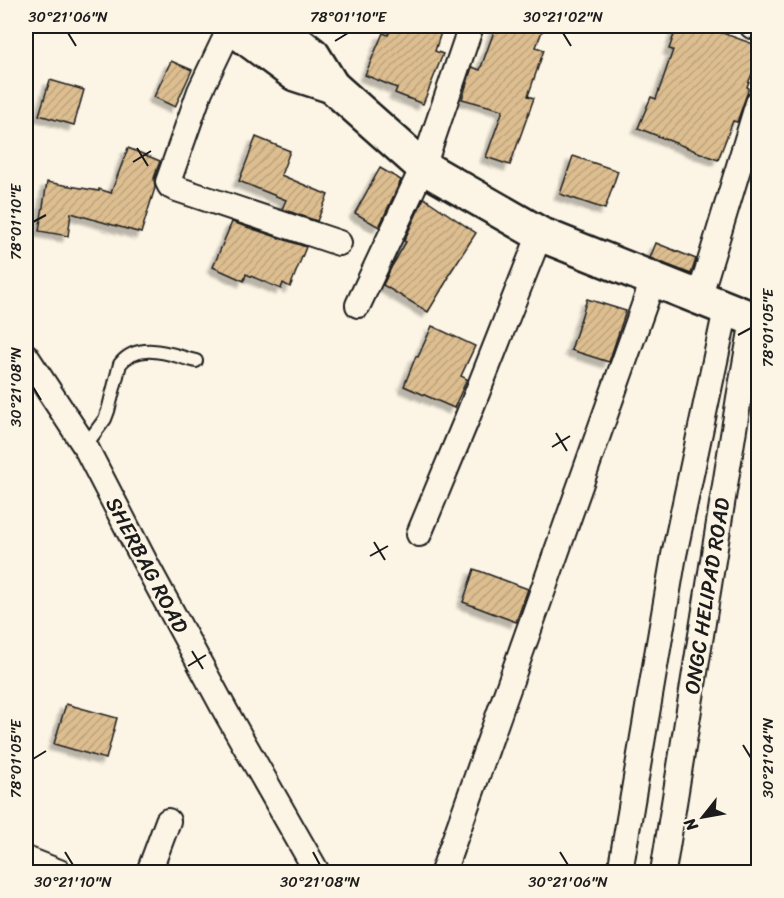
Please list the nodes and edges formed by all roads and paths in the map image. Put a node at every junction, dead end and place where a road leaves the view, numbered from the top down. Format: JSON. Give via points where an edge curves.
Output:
{"nodes":[{"id":1,"x":231,"y":26,"type":"edge"},
{"id":2,"x":276,"y":26,"type":"edge"},
{"id":3,"x":471,"y":26,"type":"edge"},
{"id":4,"x":752,"y":26,"type":"edge"},
{"id":5,"x":759,"y":27,"type":"edge"},
{"id":6,"x":332,"y":86,"type":"junction"},
{"id":7,"x":759,"y":103,"type":"edge"},
{"id":8,"x":423,"y":167,"type":"junction"},
{"id":9,"x":540,"y":234,"type":"junction"},
{"id":10,"x":339,"y":243,"type":"dead end"},
{"id":11,"x":653,"y":280,"type":"junction"},
{"id":12,"x":358,"y":305,"type":"dead end"},
{"id":13,"x":734,"y":312,"type":"edge"},
{"id":14,"x":26,"y":356,"type":"edge"},
{"id":15,"x":196,"y":361,"type":"dead end"},
{"id":16,"x":85,"y":446,"type":"junction"},
{"id":17,"x":419,"y":534,"type":"dead end"},
{"id":18,"x":168,"y":821,"type":"dead end"},
{"id":19,"x":26,"y":859,"type":"edge"},
{"id":20,"x":59,"y":873,"type":"edge"},
{"id":21,"x":150,"y":873,"type":"edge"},
{"id":22,"x":317,"y":873,"type":"edge"},
{"id":23,"x":443,"y":873,"type":"edge"},
{"id":24,"x":620,"y":873,"type":"edge"},
{"id":25,"x":663,"y":873,"type":"edge"}],
"edges":[{"from":1,"to":6,"type":"street","via":[[295,74]]},
{"from":1,"to":10,"type":"street","via":[[200,91],[168,182],[174,188]]},
{"from":2,"to":6,"type":"street","via":[[313,55]]},
{"from":3,"to":8,"type":"street"},
{"from":4,"to":5,"type":"street"},
{"from":6,"to":8,"type":"street"},
{"from":7,"to":13,"type":"street"},
{"from":8,"to":9,"type":"street"},
{"from":8,"to":12,"type":"street"},
{"from":9,"to":11,"type":"street"},
{"from":9,"to":17,"type":"street"},
{"from":11,"to":13,"type":"street"},
{"from":11,"to":23,"type":"street"},
{"from":13,"to":24,"type":"street","via":[[674,555]]},
{"from":13,"to":25,"type":"street","name":"ONGC HELIPAD ROAD","via":[[739,398]]},
{"from":14,"to":16,"type":"street","name":"SHERBAG ROAD"},
{"from":15,"to":16,"type":"lane","via":[[155,350],[137,351],[125,358],[105,419]]},
{"from":16,"to":22,"type":"street","name":"SHERBAG ROAD","via":[[152,577]]},
{"from":18,"to":21,"type":"street"},
{"from":19,"to":20,"type":"street"}]}
